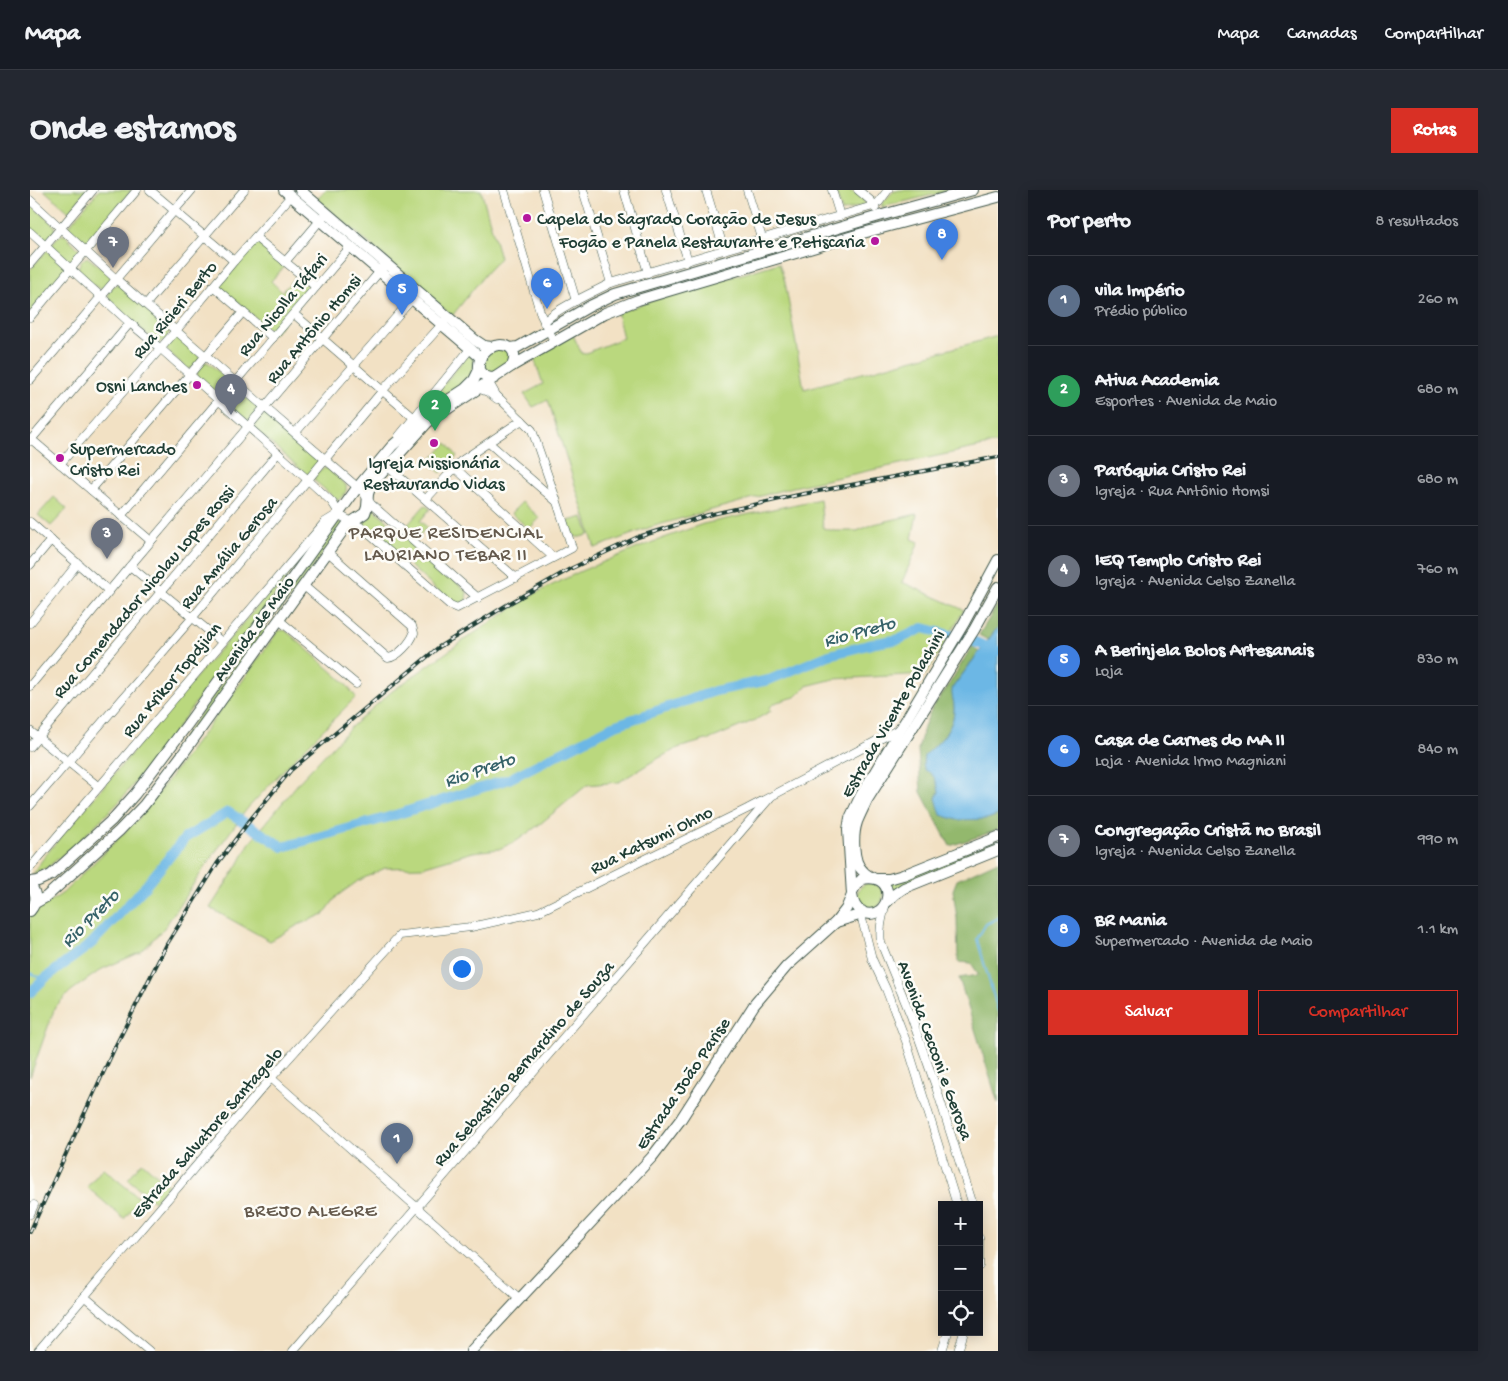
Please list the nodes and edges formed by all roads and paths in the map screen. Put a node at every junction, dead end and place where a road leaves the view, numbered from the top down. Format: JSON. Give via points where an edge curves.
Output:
{"nodes":[{"id":1,"x":92,"y":190,"type":"edge"},
{"id":2,"x":137,"y":190,"type":"edge"},
{"id":3,"x":150,"y":190,"type":"edge"},
{"id":4,"x":192,"y":190,"type":"edge"},
{"id":5,"x":244,"y":190,"type":"edge"},
{"id":6,"x":300,"y":190,"type":"edge"},
{"id":7,"x":504,"y":190,"type":"edge"},
{"id":8,"x":543,"y":190,"type":"edge"},
{"id":9,"x":583,"y":190,"type":"edge"},
{"id":10,"x":624,"y":190,"type":"edge"},
{"id":11,"x":666,"y":190,"type":"edge"},
{"id":12,"x":706,"y":190,"type":"edge"},
{"id":13,"x":747,"y":190,"type":"edge"},
{"id":14,"x":832,"y":190,"type":"edge"},
{"id":15,"x":858,"y":190,"type":"edge"},
{"id":16,"x":888,"y":190,"type":"edge"},
{"id":17,"x":973,"y":190,"type":"edge"},
{"id":18,"x":287,"y":193,"type":"edge"},
{"id":19,"x":998,"y":197,"type":"edge"},
{"id":20,"x":946,"y":198,"type":"junction"},
{"id":21,"x":30,"y":200,"type":"edge"},
{"id":22,"x":873,"y":206,"type":"junction"},
{"id":23,"x":950,"y":210,"type":"junction"},
{"id":24,"x":174,"y":211,"type":"junction"},
{"id":25,"x":323,"y":216,"type":"junction"},
{"id":26,"x":840,"y":216,"type":"junction"},
{"id":27,"x":880,"y":216,"type":"junction"},
{"id":28,"x":883,"y":227,"type":"junction"},
{"id":29,"x":60,"y":228,"type":"junction"},
{"id":30,"x":30,"y":232,"type":"edge"},
{"id":31,"x":204,"y":236,"type":"junction"},
{"id":32,"x":255,"y":237,"type":"junction"},
{"id":33,"x":762,"y":238,"type":"junction"},
{"id":34,"x":45,"y":246,"type":"junction"},
{"id":35,"x":351,"y":246,"type":"junction"},
{"id":36,"x":724,"y":250,"type":"junction"},
{"id":37,"x":86,"y":252,"type":"junction"},
{"id":38,"x":234,"y":261,"type":"junction"},
{"id":39,"x":688,"y":261,"type":"junction"},
{"id":40,"x":285,"y":262,"type":"junction"},
{"id":41,"x":30,"y":264,"type":"edge"},
{"id":42,"x":729,"y":266,"type":"junction"},
{"id":43,"x":383,"y":267,"type":"junction"},
{"id":44,"x":71,"y":269,"type":"junction"},
{"id":45,"x":648,"y":272,"type":"junction"},
{"id":46,"x":116,"y":279,"type":"junction"},
{"id":47,"x":611,"y":284,"type":"junction"},
{"id":48,"x":213,"y":286,"type":"junction"},
{"id":49,"x":316,"y":287,"type":"junction"},
{"id":50,"x":101,"y":297,"type":"junction"},
{"id":51,"x":412,"y":299,"type":"junction"},
{"id":52,"x":576,"y":301,"type":"junction"},
{"id":53,"x":146,"y":304,"type":"junction"},
{"id":54,"x":242,"y":312,"type":"junction"},
{"id":55,"x":294,"y":314,"type":"junction"},
{"id":56,"x":30,"y":317,"type":"edge"},
{"id":57,"x":445,"y":321,"type":"junction"},
{"id":58,"x":130,"y":323,"type":"junction"},
{"id":59,"x":546,"y":327,"type":"junction"},
{"id":60,"x":177,"y":330,"type":"junction"},
{"id":61,"x":273,"y":338,"type":"junction"},
{"id":62,"x":323,"y":339,"type":"junction"},
{"id":63,"x":554,"y":341,"type":"junction"},
{"id":64,"x":492,"y":347,"type":"junction"},
{"id":65,"x":161,"y":348,"type":"junction"},
{"id":66,"x":512,"y":348,"type":"junction"},
{"id":67,"x":470,"y":349,"type":"junction"},
{"id":68,"x":206,"y":355,"type":"junction"},
{"id":69,"x":480,"y":357,"type":"junction"},
{"id":70,"x":353,"y":365,"type":"junction"},
{"id":71,"x":512,"y":366,"type":"junction"},
{"id":72,"x":479,"y":370,"type":"junction"},
{"id":73,"x":190,"y":374,"type":"junction"},
{"id":74,"x":491,"y":379,"type":"junction"},
{"id":75,"x":30,"y":380,"type":"edge"},
{"id":76,"x":235,"y":382,"type":"junction"},
{"id":77,"x":480,"y":389,"type":"junction"},
{"id":78,"x":383,"y":390,"type":"junction"},
{"id":79,"x":219,"y":400,"type":"junction"},
{"id":80,"x":506,"y":406,"type":"junction"},
{"id":81,"x":265,"y":408,"type":"junction"},
{"id":82,"x":411,"y":420,"type":"junction"},
{"id":83,"x":522,"y":420,"type":"junction"},
{"id":84,"x":249,"y":426,"type":"junction"},
{"id":85,"x":295,"y":433,"type":"junction"},
{"id":86,"x":31,"y":440,"type":"edge"},
{"id":87,"x":489,"y":443,"type":"junction"},
{"id":88,"x":392,"y":446,"type":"junction"},
{"id":89,"x":278,"y":454,"type":"junction"},
{"id":90,"x":325,"y":460,"type":"junction"},
{"id":91,"x":60,"y":464,"type":"junction"},
{"id":92,"x":388,"y":467,"type":"junction"},
{"id":93,"x":455,"y":468,"type":"junction"},
{"id":94,"x":308,"y":480,"type":"junction"},
{"id":95,"x":357,"y":488,"type":"junction"},
{"id":96,"x":91,"y":490,"type":"junction"},
{"id":97,"x":426,"y":498,"type":"junction"},
{"id":98,"x":368,"y":500,"type":"junction"},
{"id":99,"x":557,"y":502,"type":"junction"},
{"id":100,"x":339,"y":514,"type":"junction"},
{"id":101,"x":121,"y":516,"type":"junction"},
{"id":102,"x":30,"y":522,"type":"edge"},
{"id":103,"x":351,"y":522,"type":"junction"},
{"id":104,"x":51,"y":540,"type":"junction"},
{"id":105,"x":151,"y":541,"type":"junction"},
{"id":106,"x":328,"y":552,"type":"junction"},
{"id":107,"x":554,"y":557,"type":"junction"},
{"id":108,"x":998,"y":560,"type":"edge"},
{"id":109,"x":78,"y":564,"type":"junction"},
{"id":110,"x":30,"y":565,"type":"edge"},
{"id":111,"x":130,"y":566,"type":"junction"},
{"id":112,"x":516,"y":578,"type":"junction"},
{"id":113,"x":304,"y":586,"type":"junction"},
{"id":114,"x":998,"y":587,"type":"edge"},
{"id":115,"x":467,"y":589,"type":"junction"},
{"id":116,"x":109,"y":591,"type":"junction"},
{"id":117,"x":161,"y":592,"type":"junction"},
{"id":118,"x":478,"y":598,"type":"junction"},
{"id":119,"x":468,"y":603,"type":"junction"},
{"id":120,"x":274,"y":604,"type":"junction"},
{"id":121,"x":193,"y":618,"type":"junction"},
{"id":122,"x":30,"y":623,"type":"edge"},
{"id":123,"x":261,"y":623,"type":"junction"},
{"id":124,"x":276,"y":624,"type":"junction"},
{"id":125,"x":222,"y":642,"type":"junction"},
{"id":126,"x":356,"y":684,"type":"dead end"},
{"id":127,"x":30,"y":686,"type":"edge"},
{"id":128,"x":901,"y":728,"type":"junction"},
{"id":129,"x":30,"y":731,"type":"edge"},
{"id":130,"x":38,"y":738,"type":"junction"},
{"id":131,"x":30,"y":747,"type":"edge"},
{"id":132,"x":68,"y":762,"type":"junction"},
{"id":133,"x":99,"y":787,"type":"junction"},
{"id":134,"x":775,"y":793,"type":"junction"},
{"id":135,"x":30,"y":806,"type":"edge"},
{"id":136,"x":998,"y":837,"type":"edge"},
{"id":137,"x":998,"y":850,"type":"edge"},
{"id":138,"x":30,"y":868,"type":"edge"},
{"id":139,"x":875,"y":878,"type":"junction"},
{"id":140,"x":30,"y":883,"type":"edge"},
{"id":141,"x":852,"y":894,"type":"junction"},
{"id":142,"x":886,"y":903,"type":"junction"},
{"id":143,"x":33,"y":907,"type":"edge"},
{"id":144,"x":860,"y":916,"type":"junction"},
{"id":145,"x":836,"y":922,"type":"junction"},
{"id":146,"x":400,"y":935,"type":"joint"},
{"id":147,"x":270,"y":1078,"type":"junction"},
{"id":148,"x":936,"y":1087,"type":"junction"},
{"id":149,"x":922,"y":1090,"type":"junction"},
{"id":150,"x":956,"y":1201,"type":"edge"},
{"id":151,"x":971,"y":1201,"type":"edge"},
{"id":152,"x":34,"y":1205,"type":"dead end"},
{"id":153,"x":418,"y":1208,"type":"junction"},
{"id":154,"x":30,"y":1214,"type":"edge"},
{"id":155,"x":84,"y":1297,"type":"junction"},
{"id":156,"x":520,"y":1299,"type":"junction"},
{"id":157,"x":947,"y":1336,"type":"edge"},
{"id":158,"x":963,"y":1336,"type":"edge"},
{"id":159,"x":38,"y":1351,"type":"edge"},
{"id":160,"x":149,"y":1351,"type":"edge"},
{"id":161,"x":293,"y":1351,"type":"edge"},
{"id":162,"x":471,"y":1351,"type":"edge"},
{"id":163,"x":942,"y":1351,"type":"edge"},
{"id":164,"x":958,"y":1351,"type":"edge"}],
"edges":[{"from":1,"to":29,"type":"street"},
{"from":2,"to":37,"type":"street"},
{"from":3,"to":24,"type":"street"},
{"from":4,"to":24,"type":"street"},
{"from":5,"to":31,"type":"street"},
{"from":6,"to":25,"type":"main road"},
{"from":7,"to":59,"type":"street"},
{"from":8,"to":52,"type":"street"},
{"from":9,"to":47,"type":"street"},
{"from":10,"to":45,"type":"street"},
{"from":11,"to":39,"type":"street"},
{"from":12,"to":36,"type":"street"},
{"from":13,"to":33,"type":"street"},
{"from":14,"to":26,"type":"street"},
{"from":15,"to":22,"type":"street"},
{"from":16,"to":22,"type":"street"},
{"from":17,"to":20,"type":"main road"},
{"from":18,"to":25,"type":"main road"},
{"from":18,"to":32,"type":"street","name":"Rua Ricieri Berto"},
{"from":19,"to":23,"type":"main road"},
{"from":20,"to":23,"type":"main road"},
{"from":20,"to":27,"type":"main road"},
{"from":21,"to":29,"type":"street"},
{"from":22,"to":26,"type":"street"},
{"from":22,"to":27,"type":"street"},
{"from":23,"to":28,"type":"main road"},
{"from":24,"to":31,"type":"street"},
{"from":24,"to":46,"type":"street"},
{"from":25,"to":35,"type":"main road"},
{"from":25,"to":40,"type":"street"},
{"from":25,"to":43,"type":"main road"},
{"from":26,"to":33,"type":"street"},
{"from":27,"to":28,"type":"main road"},
{"from":27,"to":42,"type":"main road"},
{"from":28,"to":42,"type":"main road"},
{"from":29,"to":34,"type":"street"},
{"from":29,"to":37,"type":"street"},
{"from":30,"to":34,"type":"street"},
{"from":31,"to":38,"type":"street"},
{"from":31,"to":53,"type":"street"},
{"from":32,"to":38,"type":"street","name":"Rua Ricieri Berto"},
{"from":32,"to":40,"type":"street"},
{"from":33,"to":36,"type":"street"},
{"from":34,"to":41,"type":"street"},
{"from":34,"to":44,"type":"street"},
{"from":35,"to":43,"type":"main road"},
{"from":35,"to":49,"type":"street","name":"Rua Nicolla Táfari"},
{"from":36,"to":39,"type":"street"},
{"from":37,"to":44,"type":"street"},
{"from":37,"to":46,"type":"street"},
{"from":38,"to":48,"type":"street","name":"Rua Ricieri Berto"},
{"from":39,"to":45,"type":"street"},
{"from":40,"to":49,"type":"street"},
{"from":42,"to":59,"type":"main road","via":[[614,294]]},
{"from":42,"to":63,"type":"main road","via":[[605,313]]},
{"from":43,"to":51,"type":"main road"},
{"from":43,"to":57,"type":"main road"},
{"from":43,"to":62,"type":"street","name":"Rua Antônio Homsi"},
{"from":44,"to":50,"type":"street"},
{"from":44,"to":56,"type":"street"},
{"from":45,"to":47,"type":"street"},
{"from":46,"to":50,"type":"street"},
{"from":46,"to":53,"type":"street"},
{"from":47,"to":52,"type":"street"},
{"from":48,"to":54,"type":"street"},
{"from":48,"to":60,"type":"street","name":"Rua Ricieri Berto"},
{"from":49,"to":55,"type":"street","name":"Rua Nicolla Táfari"},
{"from":50,"to":58,"type":"street"},
{"from":50,"to":75,"type":"street"},
{"from":51,"to":57,"type":"main road"},
{"from":51,"to":70,"type":"street"},
{"from":52,"to":59,"type":"street","via":[[547,318]]},
{"from":53,"to":60,"type":"street"},
{"from":54,"to":61,"type":"street"},
{"from":54,"to":68,"type":"street"},
{"from":55,"to":61,"type":"street","name":"Rua Nicolla Táfari"},
{"from":55,"to":62,"type":"street"},
{"from":57,"to":64,"type":"main road","via":[[484,346]]},
{"from":57,"to":67,"type":"main road"},
{"from":57,"to":78,"type":"street","name":"Rua Amália Gerosa"},
{"from":58,"to":65,"type":"street"},
{"from":58,"to":86,"type":"street"},
{"from":59,"to":63,"type":"street"},
{"from":59,"to":66,"type":"main road"},
{"from":60,"to":65,"type":"street","name":"Rua Ricieri Berto"},
{"from":60,"to":68,"type":"street"},
{"from":61,"to":76,"type":"street","name":"Rua Nicolla Táfari"},
{"from":62,"to":70,"type":"street"},
{"from":62,"to":81,"type":"street","name":"Rua Antônio Homsi"},
{"from":63,"to":71,"type":"main road"},
{"from":64,"to":66,"type":"main road","via":[[503,345]]},
{"from":64,"to":69,"type":"main road"},
{"from":65,"to":73,"type":"street"},
{"from":65,"to":91,"type":"street","name":"Rua Ricieri Berto"},
{"from":66,"to":71,"type":"main road","via":[[515,357]]},
{"from":67,"to":69,"type":"main road"},
{"from":67,"to":82,"type":"street"},
{"from":68,"to":73,"type":"street"},
{"from":68,"to":76,"type":"street"},
{"from":69,"to":72,"type":"main road"},
{"from":70,"to":78,"type":"street"},
{"from":70,"to":85,"type":"street"},
{"from":71,"to":74,"type":"main road"},
{"from":72,"to":74,"type":"main road"},
{"from":72,"to":88,"type":"main road","name":"Avenida de Maio","via":[[465,389],[436,408]]},
{"from":73,"to":79,"type":"street"},
{"from":73,"to":96,"type":"street"},
{"from":74,"to":77,"type":"main road","name":"Avenida de Maio"},
{"from":74,"to":80,"type":"street","via":[[496,394]]},
{"from":76,"to":81,"type":"street"},
{"from":77,"to":80,"type":"street"},
{"from":77,"to":92,"type":"main road","name":"Avenida de Maio","via":[[428,422]]},
{"from":78,"to":82,"type":"street"},
{"from":78,"to":90,"type":"street","name":"Rua Amália Gerosa"},
{"from":79,"to":84,"type":"street"},
{"from":79,"to":101,"type":"street"},
{"from":80,"to":83,"type":"street"},
{"from":81,"to":84,"type":"street","name":"Rua Antônio Homsi"},
{"from":81,"to":85,"type":"street"},
{"from":82,"to":88,"type":"street"},
{"from":83,"to":87,"type":"street"},
{"from":83,"to":99,"type":"street","via":[[532,430]]},
{"from":84,"to":89,"type":"street"},
{"from":84,"to":105,"type":"street","name":"Rua Antônio Homsi"},
{"from":85,"to":90,"type":"street"},
{"from":86,"to":91,"type":"street"},
{"from":87,"to":93,"type":"street"},
{"from":87,"to":99,"type":"street"},
{"from":88,"to":95,"type":"main road","name":"Avenida de Maio"},
{"from":89,"to":94,"type":"street"},
{"from":89,"to":117,"type":"street","name":"Rua Comendador Nicolau Lopes Rossi"},
{"from":90,"to":94,"type":"street","name":"Rua Amália Gerosa"},
{"from":90,"to":95,"type":"street"},
{"from":91,"to":96,"type":"street"},
{"from":92,"to":97,"type":"street"},
{"from":92,"to":98,"type":"main road","name":"Avenida de Maio","via":[[370,488]]},
{"from":93,"to":97,"type":"street"},
{"from":93,"to":107,"type":"street"},
{"from":94,"to":100,"type":"street","via":[[332,502]]},
{"from":94,"to":121,"type":"street","name":"Rua Amália Gerosa"},
{"from":95,"to":98,"type":"street"},
{"from":95,"to":100,"type":"main road","name":"Avenida de Maio"},
{"from":96,"to":101,"type":"street"},
{"from":97,"to":112,"type":"street"},
{"from":98,"to":103,"type":"main road","name":"Avenida de Maio","via":[[365,513]]},
{"from":98,"to":115,"type":"street"},
{"from":99,"to":107,"type":"street","via":[[572,548]]},
{"from":100,"to":103,"type":"street"},
{"from":100,"to":120,"type":"main road","name":"Avenida de Maio"},
{"from":100,"to":125,"type":"street","name":"Rua Krikor Topdjian","via":[[325,522]]},
{"from":101,"to":105,"type":"street"},
{"from":102,"to":104,"type":"street"},
{"from":103,"to":106,"type":"main road","name":"Avenida de Maio"},
{"from":103,"to":119,"type":"street","via":[[361,527],[450,605],[457,608]]},
{"from":104,"to":109,"type":"street"},
{"from":104,"to":110,"type":"street"},
{"from":105,"to":111,"type":"street","name":"Rua Antônio Homsi"},
{"from":106,"to":113,"type":"main road","name":"Avenida de Maio"},
{"from":106,"to":113,"type":"street","via":[[412,626],[414,633],[411,639],[395,657],[388,658]]},
{"from":107,"to":112,"type":"street"},
{"from":108,"to":128,"type":"main road","name":"Estrada Vicente Polachini"},
{"from":109,"to":116,"type":"street"},
{"from":109,"to":122,"type":"street"},
{"from":111,"to":116,"type":"street","name":"Rua Antônio Homsi"},
{"from":111,"to":117,"type":"street"},
{"from":112,"to":118,"type":"street"},
{"from":113,"to":124,"type":"main road","name":"Avenida de Maio"},
{"from":114,"to":139,"type":"main road","name":"Estrada Vicente Polachini","via":[[867,800],[857,822],[855,855],[858,866]]},
{"from":115,"to":118,"type":"street"},
{"from":115,"to":119,"type":"street"},
{"from":116,"to":127,"type":"street","name":"Rua Antônio Homsi"},
{"from":117,"to":121,"type":"street"},
{"from":117,"to":130,"type":"street","name":"Rua Comendador Nicolau Lopes Rossi"},
{"from":118,"to":119,"type":"street"},
{"from":120,"to":123,"type":"main road","name":"Avenida de Maio"},
{"from":120,"to":124,"type":"main road"},
{"from":121,"to":125,"type":"street"},
{"from":121,"to":132,"type":"street","name":"Rua Amália Gerosa"},
{"from":123,"to":124,"type":"main road"},
{"from":123,"to":140,"type":"main road","name":"Avenida de Maio","via":[[135,794],[112,820],[50,875]]},
{"from":124,"to":126,"type":"street"},
{"from":124,"to":143,"type":"main road","name":"Avenida de Maio","via":[[144,804],[119,831]]},
{"from":125,"to":133,"type":"street","name":"Rua Krikor Topdjian"},
{"from":128,"to":134,"type":"street","name":"Rua Katsumi Ohno"},
{"from":128,"to":141,"type":"main road","name":"Estrada Vicente Polachini","via":[[850,818],[848,840]]},
{"from":129,"to":130,"type":"street"},
{"from":130,"to":131,"type":"street","name":"Rua Comendador Nicolau Lopes Rossi"},
{"from":130,"to":132,"type":"street"},
{"from":132,"to":133,"type":"street"},
{"from":132,"to":135,"type":"street","name":"Rua Amália Gerosa"},
{"from":133,"to":138,"type":"street","name":"Rua Krikor Topdjian"},
{"from":134,"to":146,"type":"street","name":"Rua Katsumi Ohno","via":[[538,912],[471,927]]},
{"from":134,"to":153,"type":"street","name":"Rua Sebastião Bernardino de Souza"},
{"from":136,"to":139,"type":"main road","via":[[903,876]]},
{"from":137,"to":142,"type":"main road","via":[[904,888]]},
{"from":139,"to":141,"type":"main road","via":[[862,878]]},
{"from":139,"to":142,"type":"main road","via":[[888,891]]},
{"from":140,"to":143,"type":"main road","via":[[36,895]]},
{"from":141,"to":144,"type":"main road"},
{"from":141,"to":145,"type":"main road","name":"Estrada João Parise"},
{"from":142,"to":144,"type":"main road","via":[[877,912]]},
{"from":142,"to":148,"type":"street","name":"Avenida Cecconi e Gerosa","via":[[881,942]]},
{"from":144,"to":145,"type":"main road","name":"Estrada João Parise"},
{"from":144,"to":149,"type":"street","name":"Avenida Cecconi e Gerosa","via":[[872,959],[906,1041]]},
{"from":145,"to":156,"type":"main road","name":"Estrada João Parise","via":[[787,966],[754,1005],[681,1119],[652,1157]]},
{"from":146,"to":147,"type":"street","name":"Estrada Salvatore Santagelo"},
{"from":147,"to":153,"type":"street"},
{"from":147,"to":155,"type":"street","name":"Estrada Salvatore Santagelo"},
{"from":148,"to":149,"type":"street"},
{"from":148,"to":151,"type":"street","name":"Avenida Cecconi e Gerosa"},
{"from":149,"to":150,"type":"street","name":"Avenida Cecconi e Gerosa"},
{"from":152,"to":154,"type":"street"},
{"from":153,"to":156,"type":"street"},
{"from":153,"to":161,"type":"street","name":"Rua Sebastião Bernardino de Souza"},
{"from":155,"to":159,"type":"street","name":"Estrada Salvatore Santagelo"},
{"from":155,"to":160,"type":"street"},
{"from":156,"to":162,"type":"main road","name":"Estrada João Parise"},
{"from":157,"to":163,"type":"street"},
{"from":158,"to":164,"type":"street"}]}
